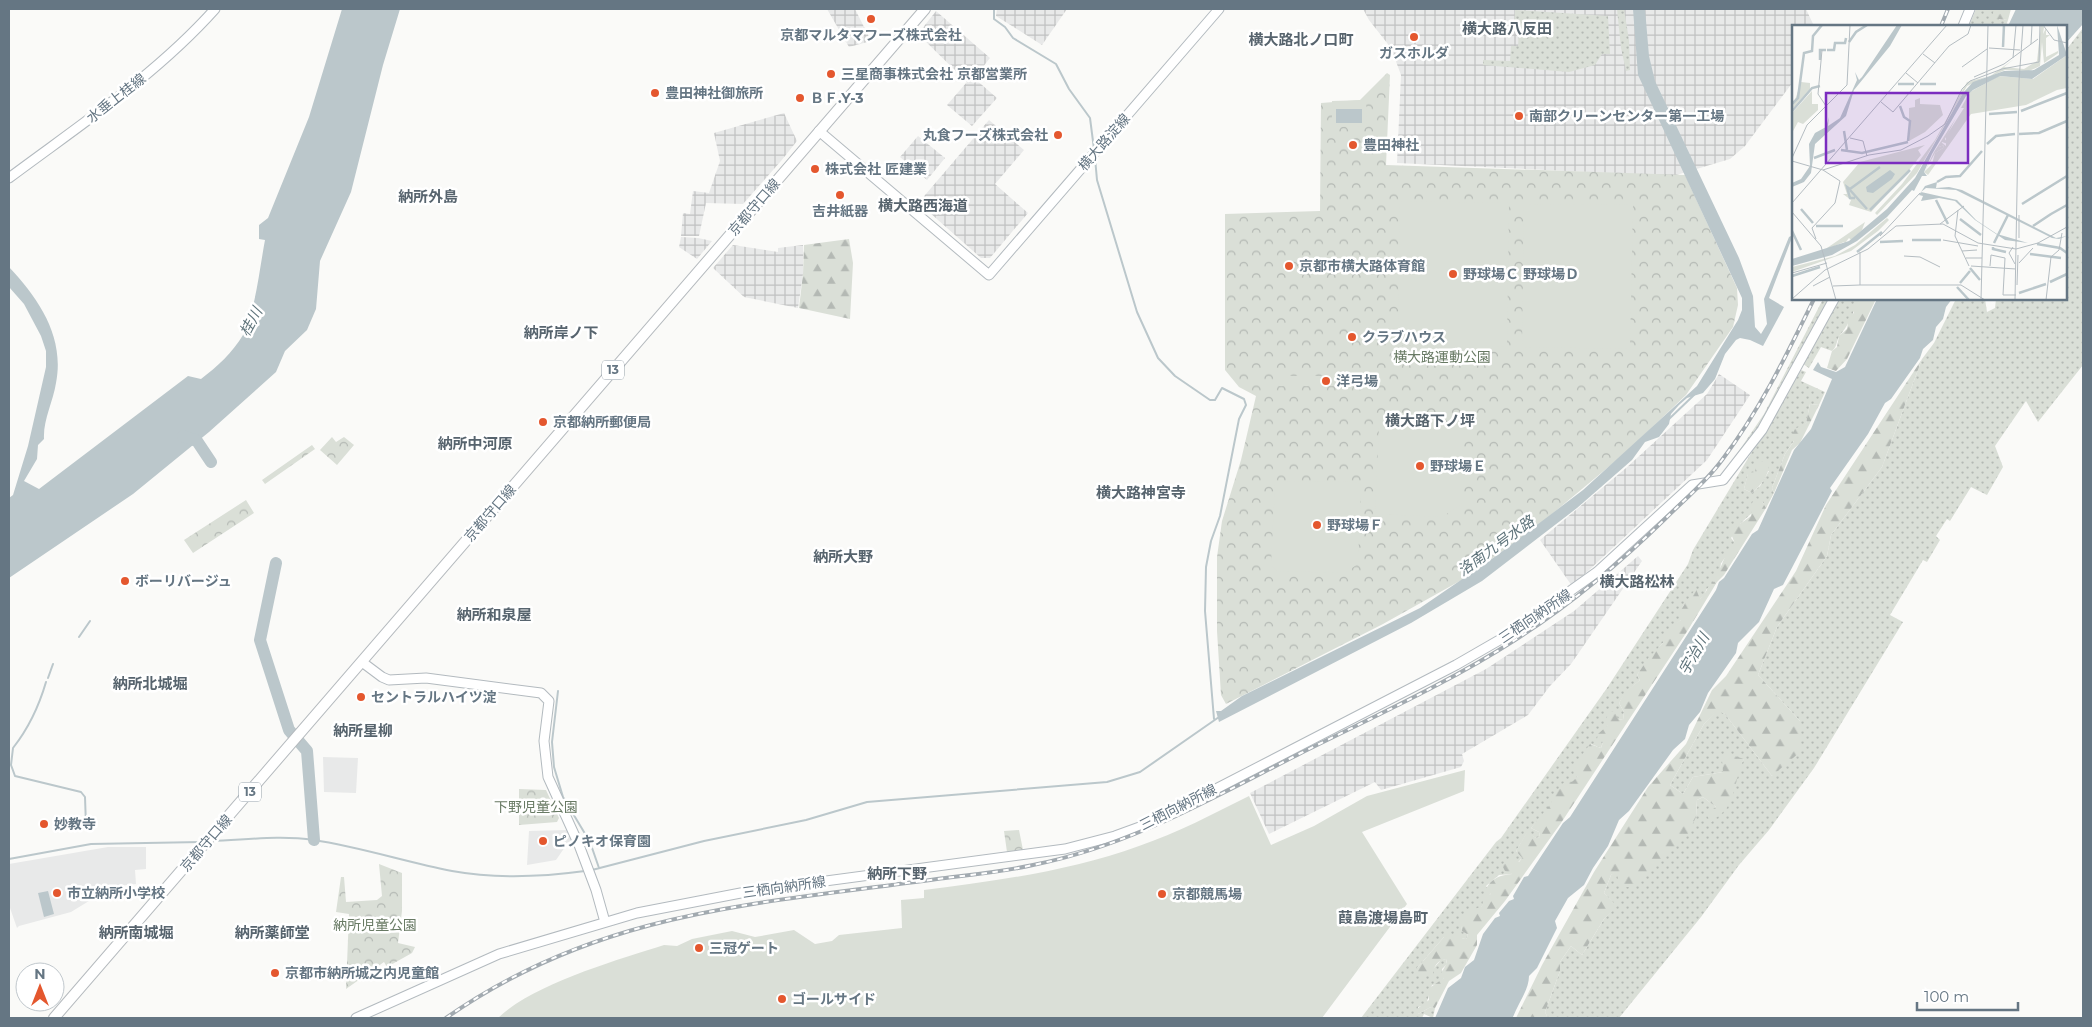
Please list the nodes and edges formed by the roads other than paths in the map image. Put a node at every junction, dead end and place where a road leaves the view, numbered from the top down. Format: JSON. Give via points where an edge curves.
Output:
{"nodes":[{"id":1,"x":215,"y":9,"type":"edge"},
{"id":2,"x":925,"y":9,"type":"edge"},
{"id":3,"x":1219,"y":9,"type":"edge"},
{"id":4,"x":1970,"y":9,"type":"edge"},
{"id":5,"x":1963,"y":25,"type":"edge"},
{"id":6,"x":819,"y":131,"type":"junction"},
{"id":7,"x":9,"y":178,"type":"edge"},
{"id":8,"x":1833,"y":300,"type":"edge"},
{"id":9,"x":362,"y":662,"type":"junction"},
{"id":10,"x":605,"y":922,"type":"junction"},
{"id":11,"x":54,"y":1018,"type":"edge"},
{"id":12,"x":356,"y":1018,"type":"edge"}],
"edges":[{"from":1,"to":7,"type":"main road","name":"水垂上桂線","via":[[188,38],[120,96]]},
{"from":2,"to":6,"type":"main road","name":"京都守口線","number":"13"},
{"from":3,"to":6,"type":"main road","name":"横大路淀線","via":[[989,275]]},
{"from":4,"to":5,"type":"main road"},
{"from":6,"to":9,"type":"main road","name":"京都守口線","number":"13"},
{"from":8,"to":10,"type":"main road","name":"三栖向納所線","via":[[1762,430],[1722,480],[1692,485],[1597,572],[1508,635],[1148,824],[1065,849],[734,894]]},
{"from":9,"to":10,"type":"main road","via":[[389,680],[426,678],[541,693],[547,697],[544,741],[548,778],[583,857]]},
{"from":9,"to":11,"type":"main road","name":"京都守口線","number":"13"},
{"from":10,"to":12,"type":"main road","name":"三栖向納所線","via":[[499,954]]}]}
